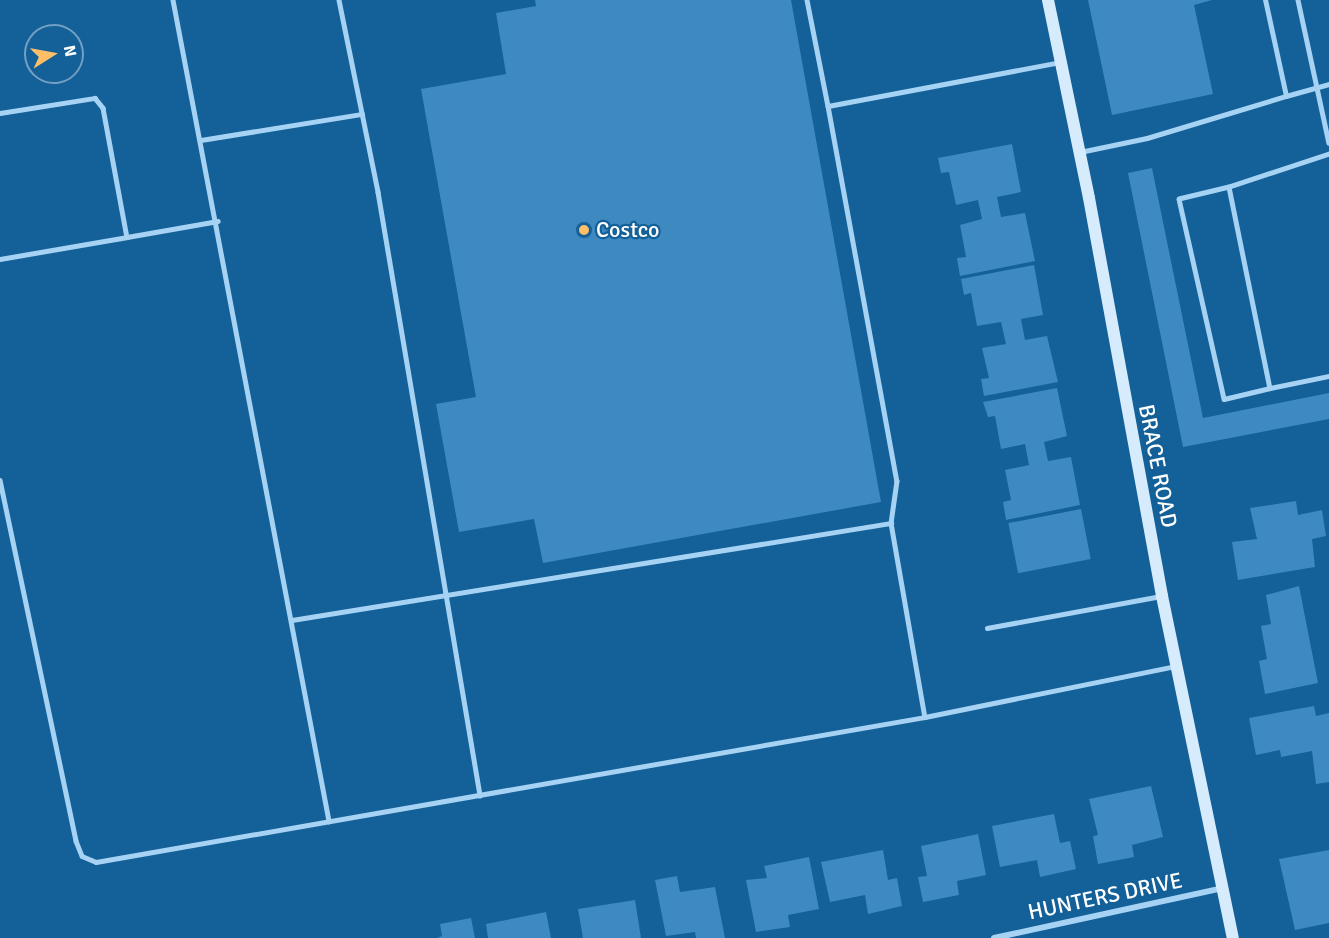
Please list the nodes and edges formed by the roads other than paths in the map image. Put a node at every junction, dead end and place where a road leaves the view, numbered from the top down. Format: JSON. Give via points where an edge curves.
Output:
{"nodes":[{"id":1,"x":173,"y":0,"type":"edge"},
{"id":2,"x":339,"y":0,"type":"edge"},
{"id":3,"x":807,"y":0,"type":"edge"},
{"id":4,"x":1048,"y":0,"type":"edge"},
{"id":5,"x":1265,"y":0,"type":"edge"},
{"id":6,"x":1298,"y":0,"type":"edge"},
{"id":7,"x":1061,"y":63,"type":"junction"},
{"id":8,"x":1329,"y":84,"type":"edge"},
{"id":9,"x":1315,"y":88,"type":"junction"},
{"id":10,"x":1286,"y":96,"type":"junction"},
{"id":11,"x":828,"y":106,"type":"junction"},
{"id":12,"x":0,"y":113,"type":"edge"},
{"id":13,"x":362,"y":114,"type":"junction"},
{"id":14,"x":201,"y":140,"type":"junction"},
{"id":15,"x":1329,"y":143,"type":"edge"},
{"id":16,"x":1080,"y":152,"type":"junction"},
{"id":17,"x":1329,"y":154,"type":"edge"},
{"id":18,"x":1229,"y":187,"type":"junction"},
{"id":19,"x":218,"y":221,"type":"junction"},
{"id":20,"x":127,"y":237,"type":"junction"},
{"id":21,"x":0,"y":259,"type":"edge"},
{"id":22,"x":1329,"y":376,"type":"edge"},
{"id":23,"x":1270,"y":388,"type":"junction"},
{"id":24,"x":0,"y":480,"type":"edge"},
{"id":25,"x":891,"y":524,"type":"junction"},
{"id":26,"x":446,"y":593,"type":"junction"},
{"id":27,"x":1161,"y":596,"type":"junction"},
{"id":28,"x":292,"y":620,"type":"junction"},
{"id":29,"x":987,"y":628,"type":"dead end"},
{"id":30,"x":1176,"y":666,"type":"junction"},
{"id":31,"x":925,"y":717,"type":"junction"},
{"id":32,"x":480,"y":795,"type":"junction"},
{"id":33,"x":329,"y":821,"type":"junction"},
{"id":34,"x":1223,"y":888,"type":"junction"},
{"id":35,"x":994,"y":938,"type":"edge"},
{"id":36,"x":1233,"y":938,"type":"edge"}],
"edges":[{"from":1,"to":14,"type":"lane"},
{"from":2,"to":13,"type":"lane"},
{"from":3,"to":11,"type":"lane"},
{"from":4,"to":7,"type":"street","name":"BRACE ROAD"},
{"from":5,"to":10,"type":"lane"},
{"from":6,"to":9,"type":"lane"},
{"from":7,"to":11,"type":"lane"},
{"from":7,"to":16,"type":"street","name":"BRACE ROAD"},
{"from":8,"to":9,"type":"lane"},
{"from":9,"to":10,"type":"lane"},
{"from":9,"to":15,"type":"lane"},
{"from":10,"to":16,"type":"lane","via":[[1147,138]]},
{"from":11,"to":25,"type":"lane","via":[[897,481]]},
{"from":12,"to":20,"type":"lane","via":[[95,98],[103,108]]},
{"from":13,"to":14,"type":"lane"},
{"from":13,"to":26,"type":"lane"},
{"from":14,"to":19,"type":"lane"},
{"from":16,"to":27,"type":"street","name":"BRACE ROAD"},
{"from":17,"to":18,"type":"lane"},
{"from":18,"to":23,"type":"lane"},
{"from":18,"to":23,"type":"lane","via":[[1179,199],[1224,399]]},
{"from":19,"to":20,"type":"lane"},
{"from":19,"to":28,"type":"lane"},
{"from":20,"to":21,"type":"lane"},
{"from":22,"to":23,"type":"lane"},
{"from":24,"to":33,"type":"lane","via":[[82,856],[96,862],[111,862]]},
{"from":25,"to":26,"type":"lane"},
{"from":25,"to":31,"type":"lane"},
{"from":26,"to":28,"type":"lane"},
{"from":26,"to":32,"type":"lane"},
{"from":27,"to":29,"type":"lane"},
{"from":27,"to":30,"type":"street","name":"BRACE ROAD"},
{"from":28,"to":33,"type":"lane"},
{"from":30,"to":31,"type":"lane"},
{"from":30,"to":34,"type":"street","name":"BRACE ROAD"},
{"from":31,"to":32,"type":"lane"},
{"from":32,"to":33,"type":"lane"},
{"from":34,"to":35,"type":"street","name":"HUNTERS DRIVE"},
{"from":34,"to":36,"type":"street","name":"BRACE ROAD"}]}
